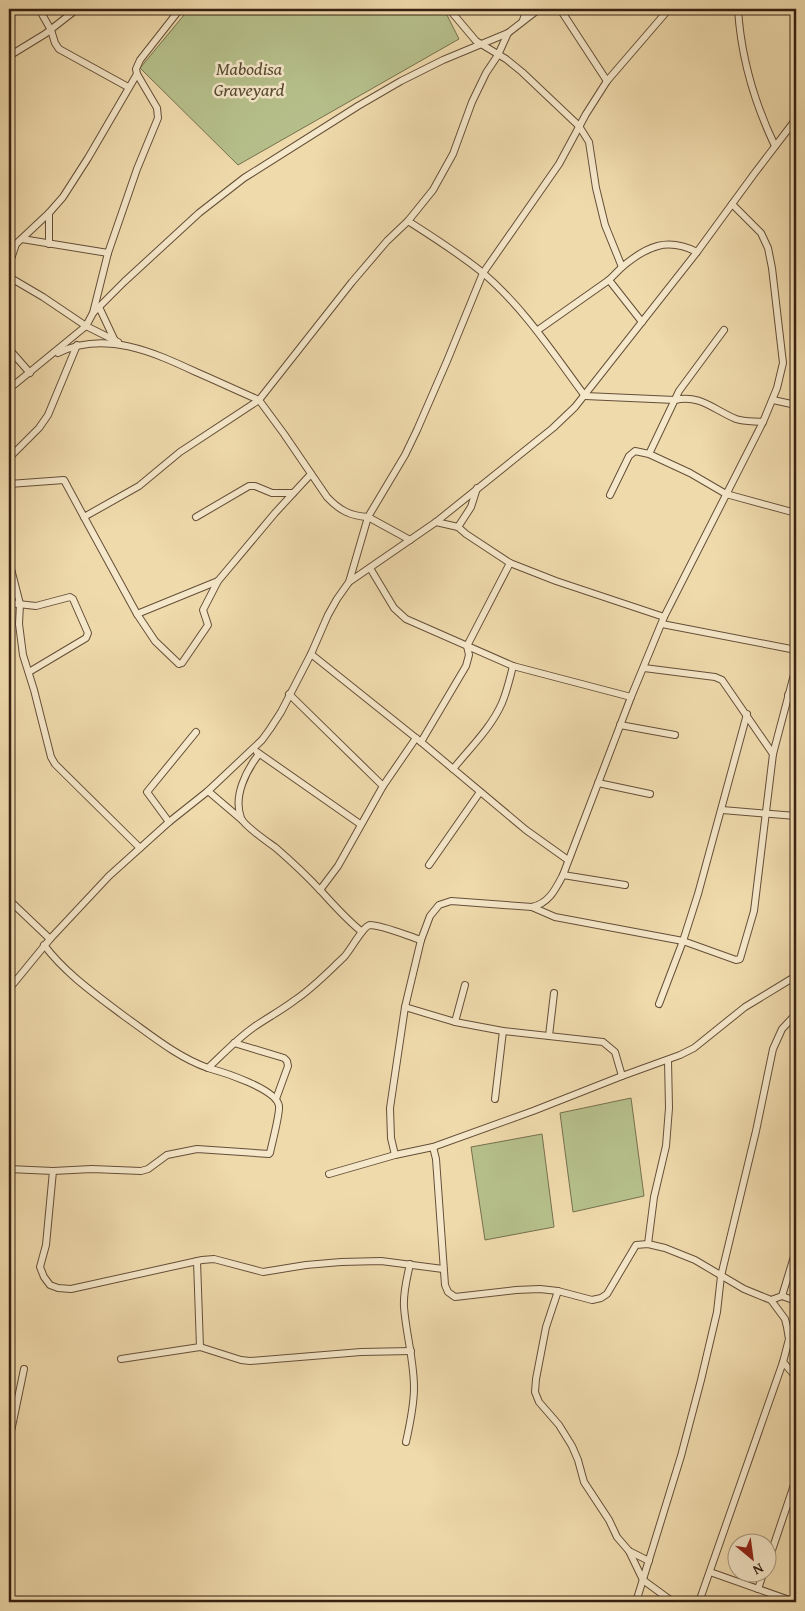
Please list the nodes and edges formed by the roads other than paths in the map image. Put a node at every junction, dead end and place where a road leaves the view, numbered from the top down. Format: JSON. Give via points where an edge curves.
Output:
{"nodes":[{"id":1,"x":39,"y":9,"type":"edge"},
{"id":2,"x":77,"y":9,"type":"edge"},
{"id":3,"x":180,"y":9,"type":"edge"},
{"id":4,"x":449,"y":9,"type":"edge"},
{"id":5,"x":527,"y":9,"type":"edge"},
{"id":6,"x":539,"y":9,"type":"edge"},
{"id":7,"x":560,"y":9,"type":"edge"},
{"id":8,"x":669,"y":9,"type":"edge"},
{"id":9,"x":738,"y":9,"type":"edge"},
{"id":10,"x":523,"y":20,"type":"junction"},
{"id":11,"x":51,"y":30,"type":"junction"},
{"id":12,"x":508,"y":33,"type":"junction"},
{"id":13,"x":481,"y":44,"type":"junction"},
{"id":14,"x":498,"y":55,"type":"junction"},
{"id":15,"x":9,"y":56,"type":"edge"},
{"id":16,"x":137,"y":74,"type":"junction"},
{"id":17,"x":607,"y":82,"type":"junction"},
{"id":18,"x":128,"y":87,"type":"junction"},
{"id":19,"x":796,"y":119,"type":"edge"},
{"id":20,"x":580,"y":126,"type":"junction"},
{"id":21,"x":775,"y":146,"type":"junction"},
{"id":22,"x":732,"y":204,"type":"junction"},
{"id":23,"x":49,"y":213,"type":"junction"},
{"id":24,"x":408,"y":221,"type":"junction"},
{"id":25,"x":19,"y":242,"type":"junction"},
{"id":26,"x":49,"y":244,"type":"junction"},
{"id":27,"x":9,"y":250,"type":"edge"},
{"id":28,"x":697,"y":252,"type":"junction"},
{"id":29,"x":108,"y":253,"type":"junction"},
{"id":30,"x":9,"y":264,"type":"edge"},
{"id":31,"x":622,"y":267,"type":"junction"},
{"id":32,"x":483,"y":273,"type":"junction"},
{"id":33,"x":9,"y":277,"type":"edge"},
{"id":34,"x":609,"y":280,"type":"junction"},
{"id":35,"x":99,"y":307,"type":"junction"},
{"id":36,"x":93,"y":314,"type":"junction"},
{"id":37,"x":642,"y":322,"type":"junction"},
{"id":38,"x":86,"y":326,"type":"junction"},
{"id":39,"x":538,"y":330,"type":"junction"},
{"id":40,"x":724,"y":330,"type":"dead end"},
{"id":41,"x":118,"y":343,"type":"junction"},
{"id":42,"x":77,"y":345,"type":"junction"},
{"id":43,"x":9,"y":349,"type":"edge"},
{"id":44,"x":45,"y":360,"type":"junction"},
{"id":45,"x":30,"y":373,"type":"junction"},
{"id":46,"x":9,"y":389,"type":"edge"},
{"id":47,"x":585,"y":396,"type":"junction"},
{"id":48,"x":258,"y":400,"type":"junction"},
{"id":49,"x":675,"y":400,"type":"junction"},
{"id":50,"x":772,"y":400,"type":"junction"},
{"id":51,"x":796,"y":405,"type":"edge"},
{"id":52,"x":763,"y":422,"type":"junction"},
{"id":53,"x":649,"y":454,"type":"junction"},
{"id":54,"x":9,"y":458,"type":"edge"},
{"id":55,"x":311,"y":474,"type":"junction"},
{"id":56,"x":9,"y":484,"type":"edge"},
{"id":57,"x":477,"y":488,"type":"junction"},
{"id":58,"x":293,"y":493,"type":"junction"},
{"id":59,"x":726,"y":494,"type":"junction"},
{"id":60,"x":610,"y":495,"type":"dead end"},
{"id":61,"x":796,"y":513,"type":"edge"},
{"id":62,"x":84,"y":516,"type":"junction"},
{"id":63,"x":196,"y":517,"type":"dead end"},
{"id":64,"x":368,"y":517,"type":"junction"},
{"id":65,"x":436,"y":522,"type":"junction"},
{"id":66,"x":458,"y":527,"type":"junction"},
{"id":67,"x":410,"y":540,"type":"junction"},
{"id":68,"x":9,"y":561,"type":"edge"},
{"id":69,"x":510,"y":563,"type":"junction"},
{"id":70,"x":370,"y":568,"type":"junction"},
{"id":71,"x":218,"y":581,"type":"junction"},
{"id":72,"x":349,"y":582,"type":"junction"},
{"id":73,"x":9,"y":603,"type":"edge"},
{"id":74,"x":20,"y":604,"type":"junction"},
{"id":75,"x":137,"y":614,"type":"junction"},
{"id":76,"x":663,"y":620,"type":"junction"},
{"id":77,"x":467,"y":646,"type":"junction"},
{"id":78,"x":796,"y":650,"type":"edge"},
{"id":79,"x":311,"y":654,"type":"junction"},
{"id":80,"x":513,"y":666,"type":"junction"},
{"id":81,"x":796,"y":667,"type":"edge"},
{"id":82,"x":644,"y":668,"type":"junction"},
{"id":83,"x":29,"y":672,"type":"junction"},
{"id":84,"x":289,"y":694,"type":"junction"},
{"id":85,"x":788,"y":695,"type":"junction"},
{"id":86,"x":796,"y":696,"type":"edge"},
{"id":87,"x":631,"y":697,"type":"junction"},
{"id":88,"x":747,"y":714,"type":"junction"},
{"id":89,"x":620,"y":725,"type":"junction"},
{"id":90,"x":196,"y":732,"type":"dead end"},
{"id":91,"x":675,"y":735,"type":"dead end"},
{"id":92,"x":419,"y":740,"type":"junction"},
{"id":93,"x":253,"y":749,"type":"junction"},
{"id":94,"x":259,"y":754,"type":"junction"},
{"id":95,"x":773,"y":754,"type":"junction"},
{"id":96,"x":453,"y":769,"type":"junction"},
{"id":97,"x":598,"y":783,"type":"junction"},
{"id":98,"x":383,"y":786,"type":"junction"},
{"id":99,"x":208,"y":791,"type":"junction"},
{"id":100,"x":480,"y":792,"type":"junction"},
{"id":101,"x":650,"y":794,"type":"dead end"},
{"id":102,"x":722,"y":810,"type":"junction"},
{"id":103,"x":765,"y":814,"type":"junction"},
{"id":104,"x":796,"y":816,"type":"edge"},
{"id":105,"x":242,"y":820,"type":"junction"},
{"id":106,"x":169,"y":822,"type":"junction"},
{"id":107,"x":360,"y":824,"type":"junction"},
{"id":108,"x":140,"y":848,"type":"junction"},
{"id":109,"x":568,"y":860,"type":"junction"},
{"id":110,"x":429,"y":865,"type":"dead end"},
{"id":111,"x":563,"y":875,"type":"junction"},
{"id":112,"x":625,"y":884,"type":"dead end"},
{"id":113,"x":320,"y":890,"type":"junction"},
{"id":114,"x":9,"y":900,"type":"edge"},
{"id":115,"x":532,"y":908,"type":"junction"},
{"id":116,"x":361,"y":931,"type":"junction"},
{"id":117,"x":50,"y":939,"type":"junction"},
{"id":118,"x":421,"y":940,"type":"junction"},
{"id":119,"x":683,"y":941,"type":"junction"},
{"id":120,"x":44,"y":945,"type":"junction"},
{"id":121,"x":796,"y":976,"type":"edge"},
{"id":122,"x":465,"y":985,"type":"dead end"},
{"id":123,"x":9,"y":989,"type":"edge"},
{"id":124,"x":554,"y":994,"type":"dead end"},
{"id":125,"x":659,"y":1004,"type":"dead end"},
{"id":126,"x":405,"y":1007,"type":"junction"},
{"id":127,"x":796,"y":1014,"type":"edge"},
{"id":128,"x":455,"y":1022,"type":"junction"},
{"id":129,"x":503,"y":1031,"type":"junction"},
{"id":130,"x":548,"y":1036,"type":"junction"},
{"id":131,"x":234,"y":1043,"type":"junction"},
{"id":132,"x":668,"y":1060,"type":"junction"},
{"id":133,"x":208,"y":1068,"type":"junction"},
{"id":134,"x":622,"y":1076,"type":"junction"},
{"id":135,"x":276,"y":1098,"type":"junction"},
{"id":136,"x":495,"y":1098,"type":"dead end"},
{"id":137,"x":433,"y":1147,"type":"junction"},
{"id":138,"x":395,"y":1155,"type":"junction"},
{"id":139,"x":9,"y":1169,"type":"edge"},
{"id":140,"x":53,"y":1171,"type":"junction"},
{"id":141,"x":329,"y":1174,"type":"dead end"},
{"id":142,"x":648,"y":1244,"type":"junction"},
{"id":143,"x":796,"y":1250,"type":"edge"},
{"id":144,"x":197,"y":1261,"type":"junction"},
{"id":145,"x":410,"y":1264,"type":"junction"},
{"id":146,"x":443,"y":1269,"type":"junction"},
{"id":147,"x":721,"y":1276,"type":"junction"},
{"id":148,"x":558,"y":1291,"type":"junction"},
{"id":149,"x":782,"y":1296,"type":"junction"},
{"id":150,"x":771,"y":1300,"type":"junction"},
{"id":151,"x":796,"y":1301,"type":"edge"},
{"id":152,"x":200,"y":1347,"type":"junction"},
{"id":153,"x":411,"y":1351,"type":"junction"},
{"id":154,"x":121,"y":1359,"type":"dead end"},
{"id":155,"x":783,"y":1362,"type":"junction"},
{"id":156,"x":24,"y":1369,"type":"dead end"},
{"id":157,"x":796,"y":1377,"type":"edge"},
{"id":158,"x":9,"y":1441,"type":"edge"},
{"id":159,"x":406,"y":1442,"type":"dead end"},
{"id":160,"x":796,"y":1479,"type":"edge"},
{"id":161,"x":777,"y":1534,"type":"edge"},
{"id":162,"x":629,"y":1551,"type":"junction"},
{"id":163,"x":649,"y":1561,"type":"junction"},
{"id":164,"x":710,"y":1572,"type":"junction"},
{"id":165,"x":643,"y":1580,"type":"junction"},
{"id":166,"x":760,"y":1584,"type":"edge"},
{"id":167,"x":758,"y":1589,"type":"junction"},
{"id":168,"x":636,"y":1602,"type":"edge"},
{"id":169,"x":673,"y":1602,"type":"edge"},
{"id":170,"x":699,"y":1602,"type":"edge"},
{"id":171,"x":795,"y":1602,"type":"edge"}],
"edges":[{"from":1,"to":11,"type":"street"},
{"from":2,"to":11,"type":"street"},
{"from":3,"to":16,"type":"street","via":[[140,60]]},
{"from":4,"to":13,"type":"street"},
{"from":5,"to":10,"type":"street"},
{"from":6,"to":10,"type":"street"},
{"from":7,"to":17,"type":"street"},
{"from":8,"to":17,"type":"street"},
{"from":9,"to":21,"type":"street","via":[[746,71]]},
{"from":10,"to":12,"type":"street"},
{"from":11,"to":15,"type":"street"},
{"from":11,"to":18,"type":"street","via":[[61,51]]},
{"from":12,"to":13,"type":"street"},
{"from":12,"to":14,"type":"street"},
{"from":13,"to":14,"type":"street"},
{"from":13,"to":35,"type":"street","via":[[402,81],[244,178],[194,216]]},
{"from":14,"to":20,"type":"street","via":[[522,72]]},
{"from":14,"to":24,"type":"street","via":[[472,102],[444,173]]},
{"from":16,"to":18,"type":"street"},
{"from":16,"to":29,"type":"street","via":[[157,108],[158,118]]},
{"from":17,"to":20,"type":"street"},
{"from":18,"to":23,"type":"street","via":[[88,158]]},
{"from":19,"to":21,"type":"street"},
{"from":20,"to":31,"type":"street","via":[[593,156],[596,188],[605,225]]},
{"from":20,"to":32,"type":"street","via":[[558,164]]},
{"from":21,"to":22,"type":"street"},
{"from":22,"to":28,"type":"street"},
{"from":22,"to":50,"type":"street","via":[[761,233],[768,248],[782,363]]},
{"from":23,"to":25,"type":"street"},
{"from":23,"to":26,"type":"street"},
{"from":24,"to":32,"type":"street"},
{"from":24,"to":48,"type":"street","via":[[352,282]]},
{"from":25,"to":26,"type":"street"},
{"from":25,"to":27,"type":"street"},
{"from":25,"to":30,"type":"street"},
{"from":26,"to":29,"type":"street"},
{"from":28,"to":31,"type":"street","via":[[670,243],[641,253]]},
{"from":28,"to":37,"type":"street"},
{"from":29,"to":36,"type":"street"},
{"from":31,"to":34,"type":"street"},
{"from":32,"to":39,"type":"street"},
{"from":32,"to":64,"type":"street","via":[[417,430]]},
{"from":33,"to":38,"type":"street"},
{"from":34,"to":37,"type":"street"},
{"from":34,"to":39,"type":"street"},
{"from":35,"to":36,"type":"street"},
{"from":35,"to":41,"type":"street"},
{"from":36,"to":38,"type":"street"},
{"from":37,"to":47,"type":"street"},
{"from":38,"to":41,"type":"street"},
{"from":38,"to":44,"type":"street"},
{"from":39,"to":47,"type":"street"},
{"from":40,"to":49,"type":"street"},
{"from":41,"to":42,"type":"street"},
{"from":41,"to":48,"type":"street","via":[[172,360]]},
{"from":42,"to":44,"type":"street"},
{"from":42,"to":54,"type":"street","via":[[48,414],[39,428]]},
{"from":43,"to":45,"type":"street"},
{"from":44,"to":45,"type":"street"},
{"from":45,"to":46,"type":"street"},
{"from":47,"to":49,"type":"street"},
{"from":47,"to":57,"type":"street","via":[[553,428]]},
{"from":48,"to":55,"type":"street"},
{"from":48,"to":62,"type":"street","via":[[180,452],[139,486]]},
{"from":49,"to":52,"type":"street","via":[[693,398],[737,419]]},
{"from":49,"to":53,"type":"street"},
{"from":50,"to":51,"type":"street"},
{"from":50,"to":52,"type":"street"},
{"from":52,"to":59,"type":"street"},
{"from":53,"to":59,"type":"street"},
{"from":53,"to":60,"type":"street","via":[[635,451],[629,456]]},
{"from":55,"to":58,"type":"street"},
{"from":55,"to":64,"type":"street","via":[[334,505],[350,515]]},
{"from":56,"to":62,"type":"street","via":[[64,480]]},
{"from":57,"to":65,"type":"street"},
{"from":57,"to":66,"type":"street"},
{"from":58,"to":63,"type":"street","via":[[278,494],[249,486]]},
{"from":58,"to":71,"type":"street"},
{"from":59,"to":61,"type":"street"},
{"from":59,"to":76,"type":"street"},
{"from":62,"to":75,"type":"street"},
{"from":64,"to":67,"type":"street"},
{"from":64,"to":72,"type":"street"},
{"from":65,"to":66,"type":"street"},
{"from":65,"to":67,"type":"street"},
{"from":66,"to":69,"type":"street"},
{"from":67,"to":70,"type":"street"},
{"from":68,"to":74,"type":"street"},
{"from":69,"to":76,"type":"street"},
{"from":69,"to":77,"type":"street"},
{"from":70,"to":72,"type":"street"},
{"from":70,"to":77,"type":"street","via":[[403,618]]},
{"from":71,"to":75,"type":"street"},
{"from":71,"to":75,"type":"street","via":[[203,610],[208,625],[182,663],[179,664],[155,640]]},
{"from":72,"to":79,"type":"street","via":[[328,615]]},
{"from":73,"to":74,"type":"street"},
{"from":74,"to":83,"type":"street","via":[[20,639]]},
{"from":74,"to":83,"type":"street","via":[[36,606],[70,597],[88,633],[86,638]]},
{"from":76,"to":78,"type":"street"},
{"from":76,"to":82,"type":"street"},
{"from":77,"to":80,"type":"street"},
{"from":77,"to":92,"type":"street","via":[[466,666]]},
{"from":79,"to":84,"type":"street"},
{"from":79,"to":92,"type":"street"},
{"from":80,"to":87,"type":"street"},
{"from":80,"to":96,"type":"street","via":[[497,712]]},
{"from":81,"to":85,"type":"street"},
{"from":82,"to":87,"type":"street"},
{"from":82,"to":88,"type":"street","via":[[718,677]]},
{"from":83,"to":108,"type":"street","via":[[48,750],[55,764]]},
{"from":84,"to":93,"type":"street","via":[[270,729]]},
{"from":84,"to":98,"type":"street"},
{"from":85,"to":86,"type":"street"},
{"from":85,"to":95,"type":"street"},
{"from":87,"to":89,"type":"street"},
{"from":88,"to":95,"type":"street"},
{"from":88,"to":102,"type":"street"},
{"from":89,"to":91,"type":"street"},
{"from":89,"to":97,"type":"street"},
{"from":90,"to":106,"type":"street","via":[[147,792]]},
{"from":92,"to":96,"type":"street"},
{"from":92,"to":98,"type":"street"},
{"from":93,"to":94,"type":"street"},
{"from":93,"to":99,"type":"street"},
{"from":94,"to":105,"type":"street","via":[[241,788]]},
{"from":94,"to":107,"type":"street"},
{"from":95,"to":103,"type":"street"},
{"from":96,"to":100,"type":"street"},
{"from":97,"to":101,"type":"street"},
{"from":97,"to":109,"type":"street"},
{"from":98,"to":107,"type":"street"},
{"from":99,"to":105,"type":"street"},
{"from":99,"to":106,"type":"street"},
{"from":100,"to":109,"type":"street"},
{"from":100,"to":110,"type":"street"},
{"from":102,"to":103,"type":"street"},
{"from":102,"to":119,"type":"street"},
{"from":103,"to":104,"type":"street"},
{"from":103,"to":119,"type":"street","via":[[754,911],[740,959]]},
{"from":105,"to":113,"type":"street"},
{"from":106,"to":108,"type":"street"},
{"from":107,"to":113,"type":"street","via":[[338,866]]},
{"from":108,"to":117,"type":"street"},
{"from":109,"to":111,"type":"street"},
{"from":111,"to":112,"type":"street"},
{"from":111,"to":115,"type":"street","via":[[550,897]]},
{"from":113,"to":116,"type":"street"},
{"from":114,"to":117,"type":"street"},
{"from":115,"to":118,"type":"street","via":[[444,902],[434,910]]},
{"from":115,"to":119,"type":"street","via":[[555,917]]},
{"from":116,"to":118,"type":"street","via":[[369,925]]},
{"from":116,"to":131,"type":"street","via":[[348,953],[297,1000]]},
{"from":117,"to":120,"type":"street"},
{"from":118,"to":126,"type":"street"},
{"from":119,"to":125,"type":"street"},
{"from":120,"to":123,"type":"street"},
{"from":120,"to":133,"type":"street","via":[[75,979],[168,1048]]},
{"from":121,"to":132,"type":"street","via":[[745,1007],[694,1048]]},
{"from":122,"to":128,"type":"street"},
{"from":124,"to":130,"type":"street"},
{"from":126,"to":128,"type":"street"},
{"from":126,"to":138,"type":"street","via":[[390,1108]]},
{"from":127,"to":147,"type":"street","via":[[782,1029],[773,1049]]},
{"from":128,"to":129,"type":"street"},
{"from":129,"to":130,"type":"street"},
{"from":129,"to":136,"type":"street"},
{"from":130,"to":134,"type":"street","via":[[603,1042],[615,1052]]},
{"from":131,"to":133,"type":"street"},
{"from":131,"to":135,"type":"street","via":[[287,1061]]},
{"from":132,"to":134,"type":"street"},
{"from":132,"to":142,"type":"street","via":[[666,1146],[654,1197]]},
{"from":133,"to":135,"type":"street","via":[[247,1081]]},
{"from":134,"to":137,"type":"street"},
{"from":135,"to":140,"type":"street","via":[[279,1106],[269,1154],[197,1149],[167,1155],[141,1172]]},
{"from":137,"to":138,"type":"street"},
{"from":137,"to":146,"type":"street"},
{"from":138,"to":141,"type":"street"},
{"from":139,"to":140,"type":"street"},
{"from":140,"to":144,"type":"street","via":[[46,1245],[40,1267],[50,1285],[70,1289]]},
{"from":142,"to":147,"type":"street","via":[[695,1260]]},
{"from":142,"to":148,"type":"street","via":[[636,1245],[607,1294],[601,1298],[592,1300]]},
{"from":143,"to":149,"type":"street"},
{"from":144,"to":145,"type":"street","via":[[214,1259],[263,1272],[341,1262]]},
{"from":144,"to":152,"type":"street"},
{"from":145,"to":146,"type":"street"},
{"from":145,"to":153,"type":"street","via":[[404,1305]]},
{"from":146,"to":148,"type":"street","via":[[448,1292],[455,1297],[516,1290]]},
{"from":147,"to":150,"type":"street"},
{"from":147,"to":163,"type":"street","via":[[717,1312],[702,1380]]},
{"from":148,"to":162,"type":"street","via":[[546,1327],[535,1392],[572,1446],[584,1482]]},
{"from":149,"to":150,"type":"street"},
{"from":149,"to":151,"type":"street"},
{"from":150,"to":155,"type":"street","via":[[787,1327],[789,1339]]},
{"from":152,"to":153,"type":"street","via":[[250,1361]]},
{"from":152,"to":154,"type":"street"},
{"from":153,"to":159,"type":"street","via":[[414,1388]]},
{"from":155,"to":157,"type":"street"},
{"from":155,"to":164,"type":"street"},
{"from":156,"to":158,"type":"street"},
{"from":160,"to":161,"type":"street"},
{"from":162,"to":163,"type":"street"},
{"from":162,"to":165,"type":"street"},
{"from":163,"to":165,"type":"street"},
{"from":164,"to":167,"type":"street"},
{"from":164,"to":170,"type":"street"},
{"from":165,"to":168,"type":"street"},
{"from":165,"to":169,"type":"street"},
{"from":166,"to":167,"type":"street"},
{"from":167,"to":171,"type":"street"}]}
